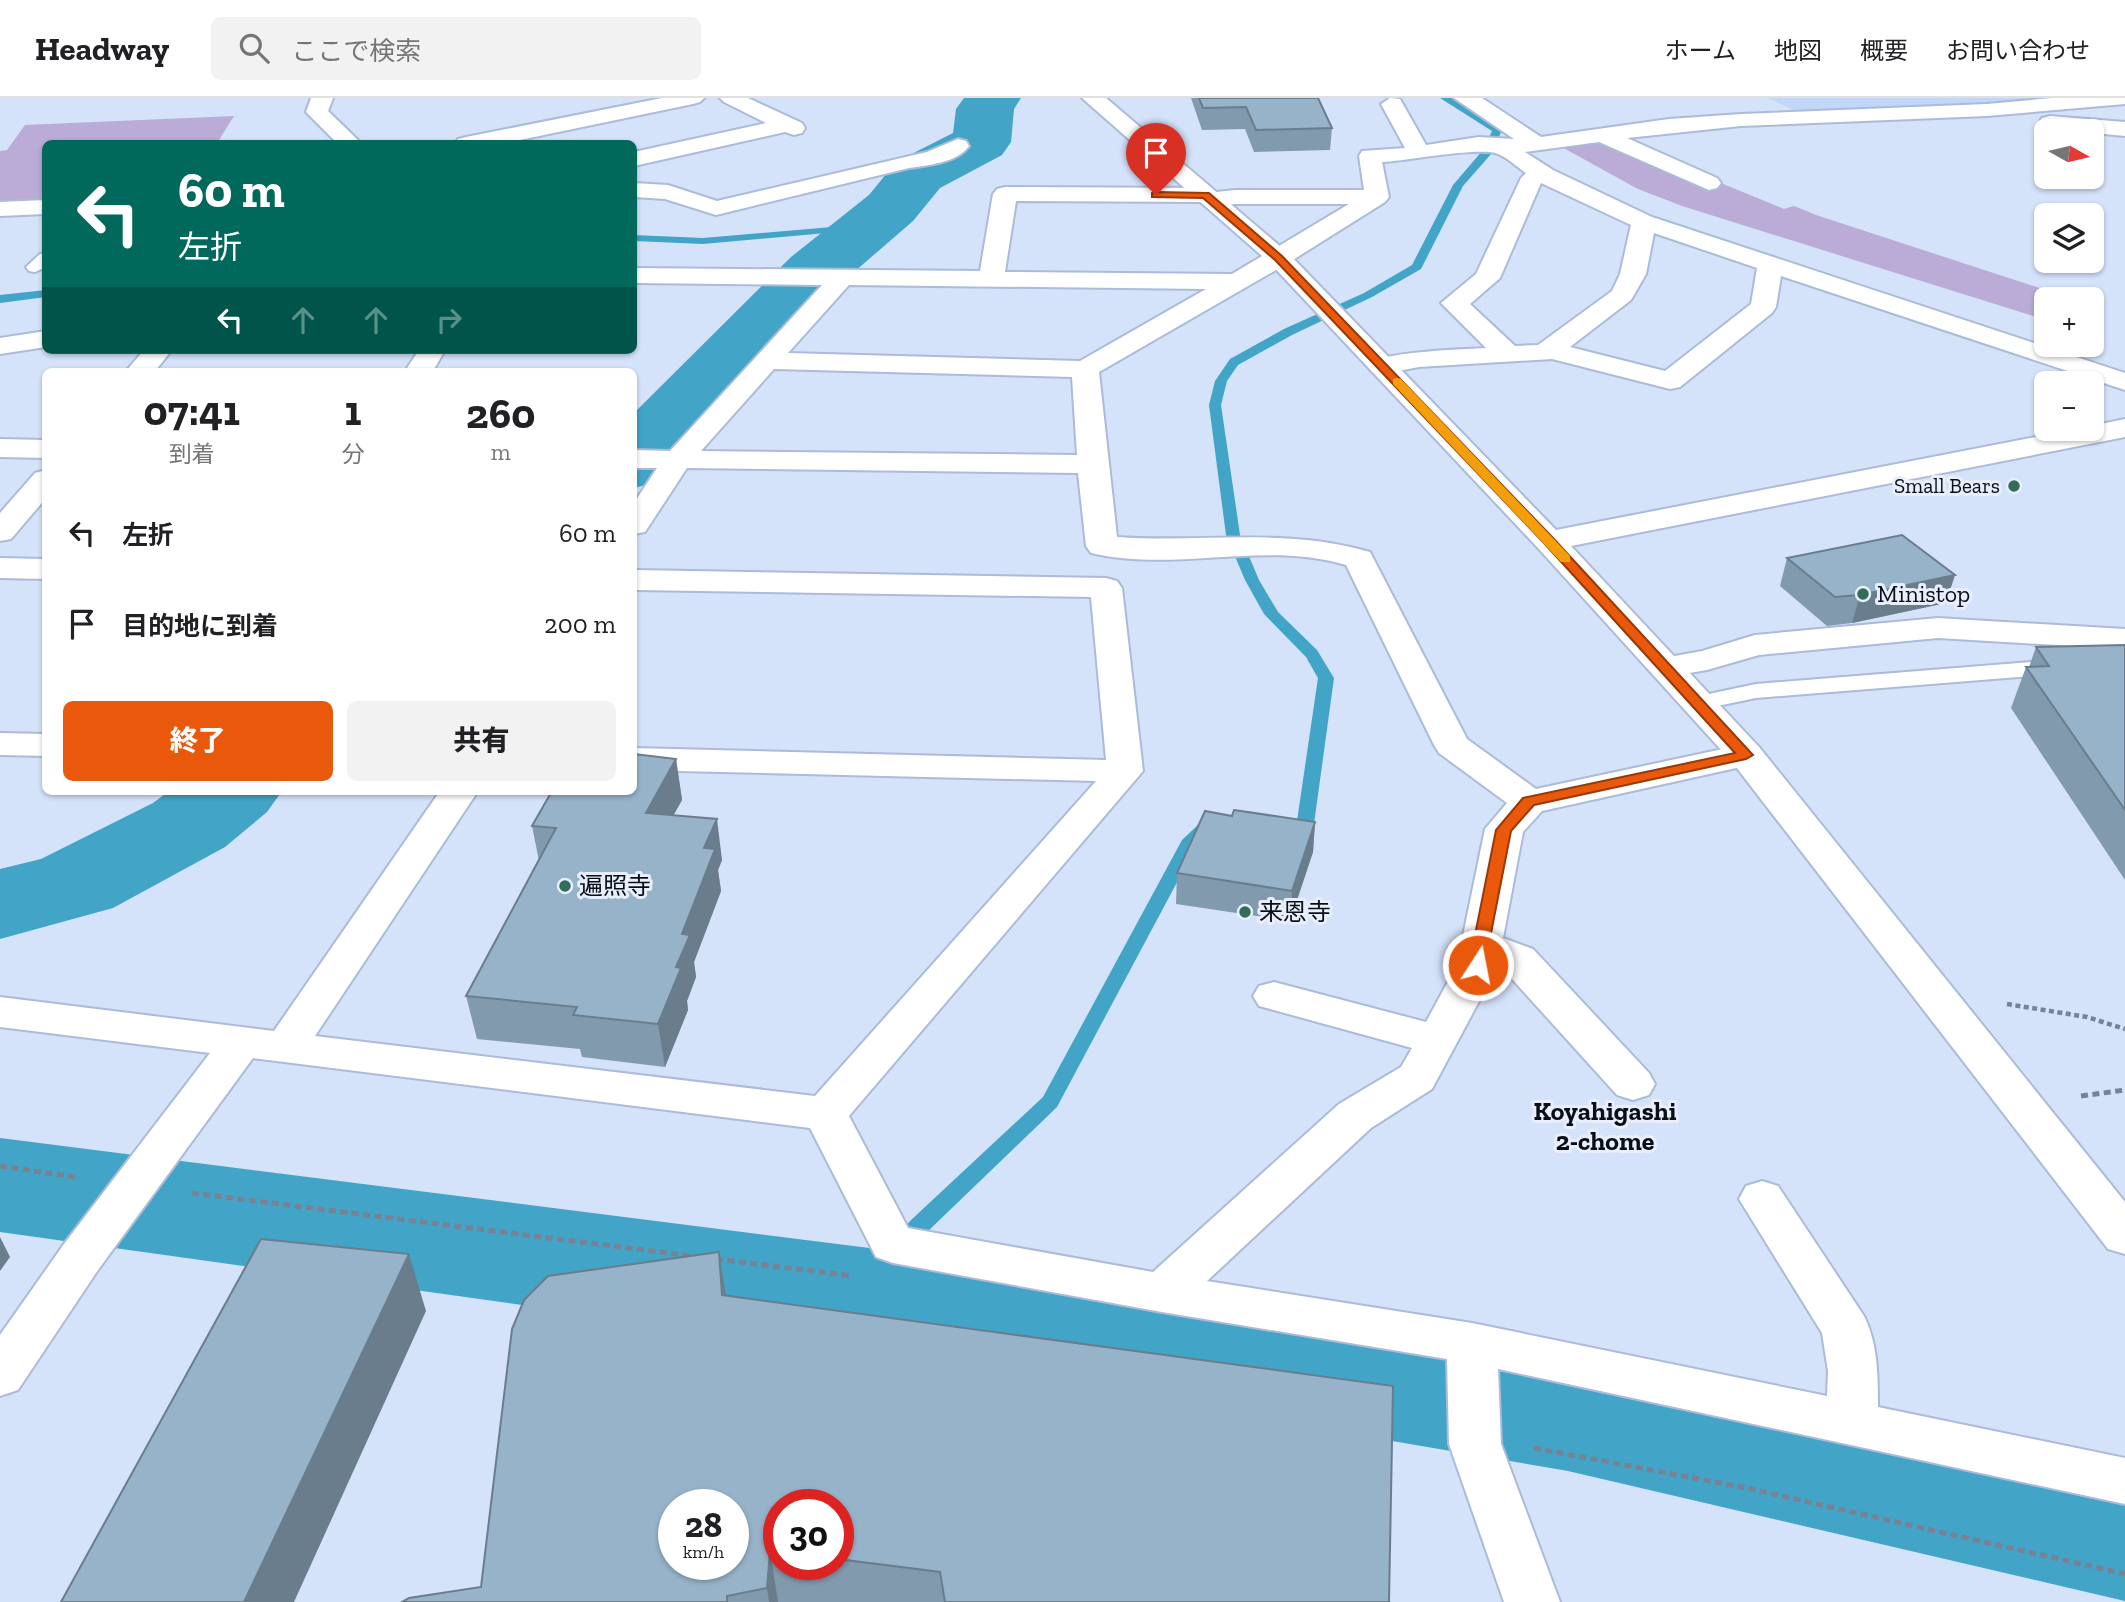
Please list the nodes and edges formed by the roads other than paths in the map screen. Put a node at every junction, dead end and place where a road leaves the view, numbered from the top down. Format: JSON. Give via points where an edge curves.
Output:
{"nodes":[{"id":1,"x":322,"y":98,"type":"edge"},
{"id":2,"x":693,"y":98,"type":"edge"},
{"id":3,"x":732,"y":98,"type":"edge"},
{"id":4,"x":1093,"y":98,"type":"edge"},
{"id":5,"x":1475,"y":99,"type":"edge"},
{"id":6,"x":2125,"y":99,"type":"edge"},
{"id":7,"x":1707,"y":103,"type":"dead end"},
{"id":8,"x":1392,"y":104,"type":"dead end"},
{"id":9,"x":1987,"y":110,"type":"junction"},
{"id":10,"x":1741,"y":120,"type":"junction"},
{"id":11,"x":551,"y":125,"type":"edge"},
{"id":12,"x":786,"y":125,"type":"junction"},
{"id":13,"x":2125,"y":129,"type":"edge"},
{"id":14,"x":809,"y":134,"type":"dead end"},
{"id":15,"x":1601,"y":135,"type":"junction"},
{"id":16,"x":347,"y":140,"type":"edge"},
{"id":17,"x":484,"y":140,"type":"edge"},
{"id":18,"x":1537,"y":144,"type":"junction"},
{"id":19,"x":958,"y":146,"type":"dead end"},
{"id":20,"x":1503,"y":147,"type":"junction"},
{"id":21,"x":1419,"y":153,"type":"junction"},
{"id":22,"x":637,"y":158,"type":"edge"},
{"id":23,"x":1545,"y":175,"type":"junction"},
{"id":24,"x":1709,"y":183,"type":"dead end"},
{"id":25,"x":637,"y":190,"type":"edge"},
{"id":26,"x":1377,"y":197,"type":"junction"},
{"id":27,"x":1209,"y":198,"type":"junction"},
{"id":28,"x":42,"y":207,"type":"edge"},
{"id":29,"x":0,"y":209,"type":"edge"},
{"id":30,"x":1644,"y":222,"type":"junction"},
{"id":31,"x":1279,"y":258,"type":"junction"},
{"id":32,"x":1770,"y":263,"type":"junction"},
{"id":33,"x":637,"y":275,"type":"edge"},
{"id":34,"x":820,"y":277,"type":"junction"},
{"id":35,"x":991,"y":279,"type":"junction"},
{"id":36,"x":1235,"y":282,"type":"junction"},
{"id":37,"x":42,"y":340,"type":"edge"},
{"id":38,"x":0,"y":346,"type":"edge"},
{"id":39,"x":1548,"y":350,"type":"junction"},
{"id":40,"x":1507,"y":353,"type":"junction"},
{"id":41,"x":155,"y":354,"type":"edge"},
{"id":42,"x":768,"y":361,"type":"junction"},
{"id":43,"x":1382,"y":366,"type":"junction"},
{"id":44,"x":143,"y":368,"type":"edge"},
{"id":45,"x":1085,"y":369,"type":"junction"},
{"id":46,"x":2125,"y":382,"type":"edge"},
{"id":47,"x":2125,"y":428,"type":"edge"},
{"id":48,"x":0,"y":448,"type":"edge"},
{"id":49,"x":42,"y":449,"type":"edge"},
{"id":50,"x":654,"y":459,"type":"edge"},
{"id":51,"x":1092,"y":464,"type":"junction"},
{"id":52,"x":42,"y":484,"type":"edge"},
{"id":53,"x":637,"y":515,"type":"edge"},
{"id":54,"x":0,"y":532,"type":"edge"},
{"id":55,"x":1549,"y":541,"type":"junction"},
{"id":56,"x":1102,"y":546,"type":"junction"},
{"id":57,"x":0,"y":568,"type":"edge"},
{"id":58,"x":42,"y":569,"type":"edge"},
{"id":59,"x":637,"y":580,"type":"edge"},
{"id":60,"x":1107,"y":588,"type":"junction"},
{"id":61,"x":2125,"y":639,"type":"edge"},
{"id":62,"x":2125,"y":666,"type":"edge"},
{"id":63,"x":1665,"y":667,"type":"junction"},
{"id":64,"x":1698,"y":703,"type":"junction"},
{"id":65,"x":0,"y":744,"type":"edge"},
{"id":66,"x":42,"y":745,"type":"edge"},
{"id":67,"x":1746,"y":755,"type":"junction"},
{"id":68,"x":637,"y":759,"type":"edge"},
{"id":69,"x":1125,"y":771,"type":"junction"},
{"id":70,"x":455,"y":795,"type":"edge"},
{"id":71,"x":1529,"y":802,"type":"junction"},
{"id":72,"x":1481,"y":944,"type":"junction"},
{"id":73,"x":1274,"y":996,"type":"dead end"},
{"id":74,"x":0,"y":1012,"type":"edge"},
{"id":75,"x":1437,"y":1040,"type":"junction"},
{"id":76,"x":263,"y":1046,"type":"junction"},
{"id":77,"x":1633,"y":1084,"type":"dead end"},
{"id":78,"x":825,"y":1114,"type":"junction"},
{"id":79,"x":1762,"y":1199,"type":"dead end"},
{"id":80,"x":2125,"y":1236,"type":"edge"},
{"id":81,"x":1163,"y":1293,"type":"junction"},
{"id":82,"x":1472,"y":1343,"type":"junction"},
{"id":83,"x":0,"y":1375,"type":"edge"},
{"id":84,"x":1853,"y":1424,"type":"junction"},
{"id":85,"x":2125,"y":1481,"type":"edge"},
{"id":86,"x":1532,"y":1602,"type":"edge"}],
"edges":[{"from":1,"to":16,"type":"street","via":[[317,112]]},
{"from":2,"to":11,"type":"street"},
{"from":3,"to":12,"type":"street"},
{"from":4,"to":27,"type":"street"},
{"from":5,"to":18,"type":"street"},
{"from":6,"to":9,"type":"street"},
{"from":7,"to":10,"type":"street"},
{"from":8,"to":21,"type":"street"},
{"from":9,"to":10,"type":"street"},
{"from":9,"to":13,"type":"street","via":[[1999,118]]},
{"from":10,"to":15,"type":"street"},
{"from":11,"to":17,"type":"street"},
{"from":12,"to":14,"type":"street"},
{"from":12,"to":22,"type":"street"},
{"from":15,"to":18,"type":"street"},
{"from":15,"to":24,"type":"street"},
{"from":18,"to":20,"type":"street"},
{"from":19,"to":25,"type":"street","via":[[932,158],[716,208],[668,192]]},
{"from":20,"to":21,"type":"street","via":[[1479,145]]},
{"from":20,"to":23,"type":"street"},
{"from":21,"to":26,"type":"street","via":[[1370,156]]},
{"from":23,"to":30,"type":"street"},
{"from":23,"to":40,"type":"street","via":[[1532,178],[1487,278],[1454,303]]},
{"from":26,"to":27,"type":"street"},
{"from":26,"to":31,"type":"street"},
{"from":27,"to":31,"type":"street"},
{"from":27,"to":35,"type":"street","via":[[1005,194]]},
{"from":28,"to":29,"type":"street"},
{"from":30,"to":32,"type":"street"},
{"from":30,"to":39,"type":"street","via":[[1633,274],[1622,295]]},
{"from":31,"to":36,"type":"street"},
{"from":31,"to":43,"type":"street"},
{"from":32,"to":39,"type":"street","via":[[1763,307],[1670,381]]},
{"from":32,"to":46,"type":"street"},
{"from":33,"to":34,"type":"street"},
{"from":34,"to":35,"type":"street"},
{"from":34,"to":42,"type":"street"},
{"from":35,"to":36,"type":"street"},
{"from":36,"to":45,"type":"street"},
{"from":37,"to":38,"type":"street"},
{"from":39,"to":40,"type":"street"},
{"from":40,"to":43,"type":"street"},
{"from":41,"to":44,"type":"street"},
{"from":42,"to":45,"type":"street"},
{"from":42,"to":50,"type":"street"},
{"from":43,"to":55,"type":"street"},
{"from":45,"to":51,"type":"street"},
{"from":47,"to":55,"type":"street"},
{"from":48,"to":49,"type":"street"},
{"from":50,"to":51,"type":"street"},
{"from":50,"to":53,"type":"street"},
{"from":51,"to":56,"type":"street"},
{"from":52,"to":54,"type":"street"},
{"from":55,"to":63,"type":"street"},
{"from":56,"to":60,"type":"street"},
{"from":56,"to":71,"type":"street","via":[[1173,550],[1254,545],[1336,550],[1359,559],[1452,745]]},
{"from":57,"to":58,"type":"street"},
{"from":59,"to":60,"type":"street"},
{"from":60,"to":69,"type":"street"},
{"from":61,"to":63,"type":"street","via":[[1938,628],[1755,645]]},
{"from":62,"to":64,"type":"lane","via":[[1756,691]]},
{"from":63,"to":64,"type":"street"},
{"from":64,"to":67,"type":"street"},
{"from":65,"to":66,"type":"street"},
{"from":67,"to":71,"type":"street"},
{"from":67,"to":80,"type":"street"},
{"from":68,"to":69,"type":"street"},
{"from":69,"to":78,"type":"street"},
{"from":70,"to":76,"type":"street"},
{"from":71,"to":72,"type":"street","via":[[1504,830]]},
{"from":72,"to":75,"type":"street","via":[[1478,965]]},
{"from":72,"to":77,"type":"street","via":[[1518,959]]},
{"from":73,"to":75,"type":"street"},
{"from":74,"to":76,"type":"street"},
{"from":75,"to":81,"type":"street","via":[[1417,1078],[1355,1115]]},
{"from":76,"to":78,"type":"street"},
{"from":76,"to":83,"type":"street","via":[[137,1186]]},
{"from":78,"to":81,"type":"street","via":[[892,1244]]},
{"from":79,"to":84,"type":"street","via":[[1846,1330],[1853,1371]]},
{"from":81,"to":82,"type":"street"},
{"from":82,"to":84,"type":"street"},
{"from":82,"to":86,"type":"street","via":[[1475,1444]]},
{"from":84,"to":85,"type":"street"}]}
